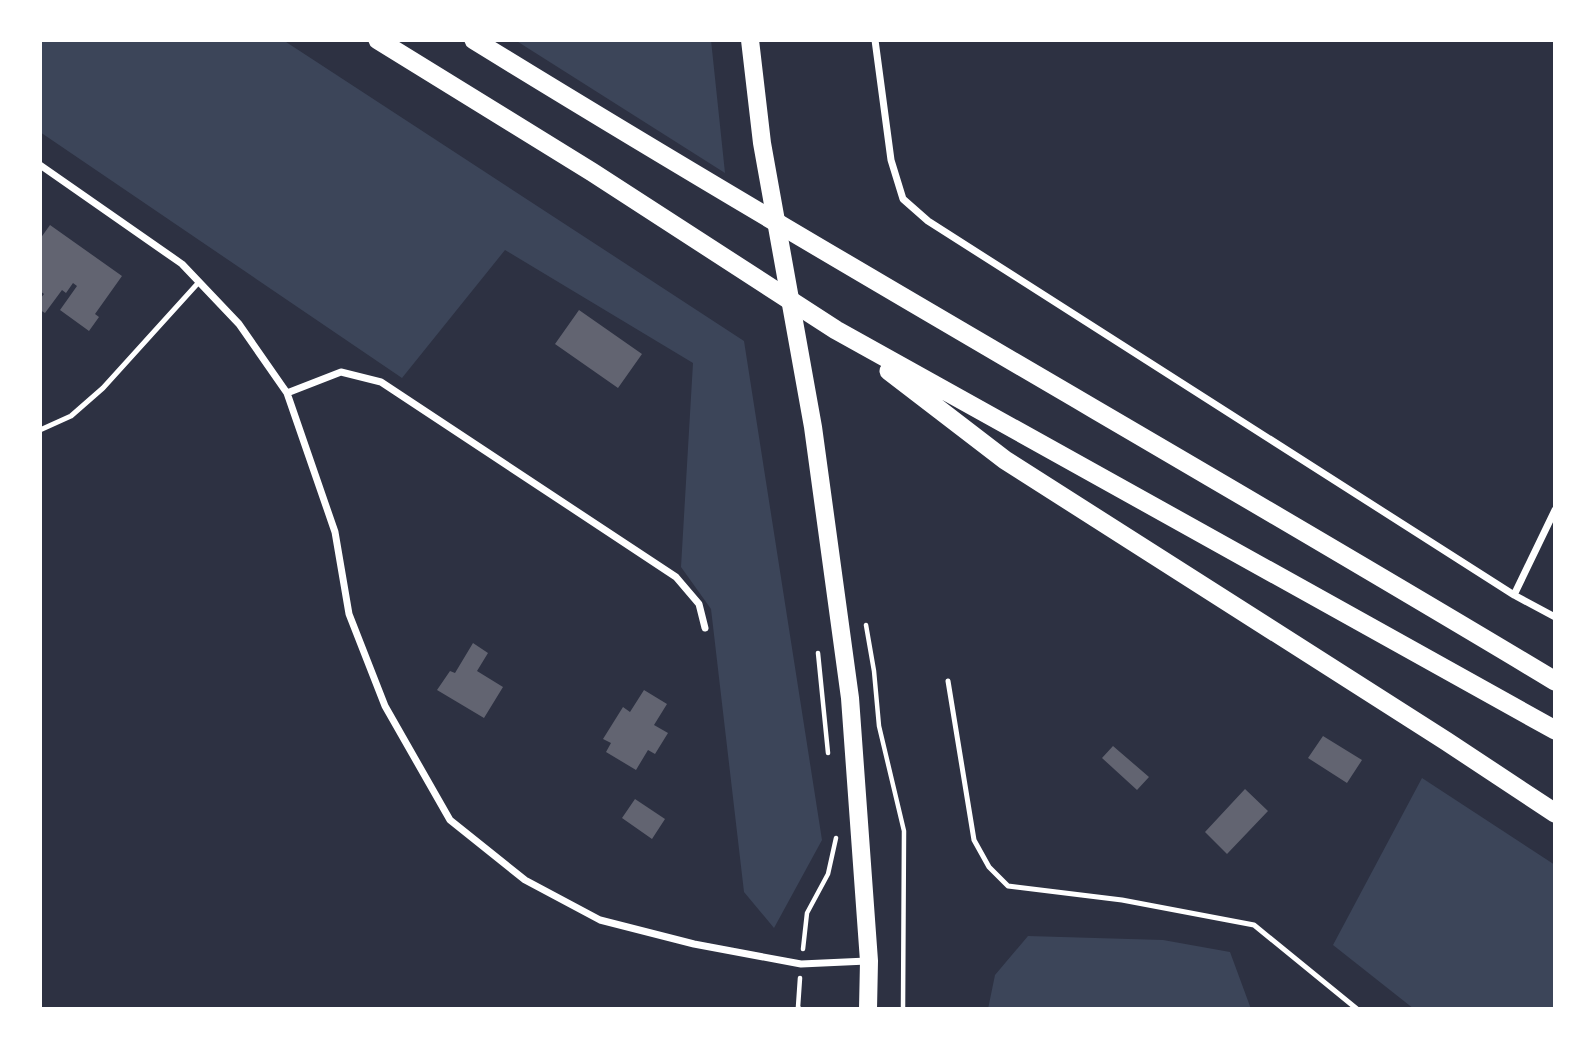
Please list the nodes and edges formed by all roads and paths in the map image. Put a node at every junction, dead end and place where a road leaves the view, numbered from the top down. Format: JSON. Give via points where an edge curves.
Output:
{"nodes":[{"id":1,"x":378,"y":40,"type":"edge"},
{"id":2,"x":474,"y":40,"type":"edge"},
{"id":3,"x":750,"y":40,"type":"edge"},
{"id":4,"x":875,"y":40,"type":"edge"},
{"id":5,"x":40,"y":165,"type":"edge"},
{"id":6,"x":199,"y":282,"type":"junction"},
{"id":7,"x":836,"y":330,"type":"junction"},
{"id":8,"x":287,"y":393,"type":"junction"},
{"id":9,"x":40,"y":430,"type":"edge"},
{"id":10,"x":1555,"y":510,"type":"edge"},
{"id":11,"x":1514,"y":595,"type":"junction"},
{"id":12,"x":1555,"y":617,"type":"edge"},
{"id":13,"x":865,"y":619,"type":"dead end"},
{"id":14,"x":705,"y":628,"type":"dead end"},
{"id":15,"x":818,"y":647,"type":"dead end"},
{"id":16,"x":948,"y":681,"type":"dead end"},
{"id":17,"x":1555,"y":681,"type":"edge"},
{"id":18,"x":1555,"y":730,"type":"edge"},
{"id":19,"x":829,"y":760,"type":"dead end"},
{"id":20,"x":1555,"y":813,"type":"edge"},
{"id":21,"x":837,"y":833,"type":"dead end"},
{"id":22,"x":804,"y":935,"type":"dead end"},
{"id":23,"x":869,"y":961,"type":"junction"},
{"id":24,"x":868,"y":1009,"type":"edge"},
{"id":25,"x":903,"y":1009,"type":"edge"},
{"id":26,"x":1357,"y":1009,"type":"edge"}],
"edges":[{"from":1,"to":7,"type":"highway"},
{"from":2,"to":17,"type":"highway"},
{"from":3,"to":23,"type":"main road","via":[[762,144],[813,427],[850,698]]},
{"from":4,"to":11,"type":"street","via":[[891,160],[903,199],[928,221]]},
{"from":5,"to":6,"type":"street","via":[[183,264]]},
{"from":6,"to":8,"type":"street","via":[[239,324]]},
{"from":6,"to":9,"type":"lane","via":[[103,388],[71,415]]},
{"from":7,"to":18,"type":"highway"},
{"from":7,"to":20,"type":"highway","via":[[1005,460]]},
{"from":8,"to":14,"type":"street","via":[[341,372],[382,382],[676,577],[698,604]]},
{"from":8,"to":23,"type":"street","via":[[335,532],[349,614],[384,706],[450,820],[525,880],[600,920],[801,964]]},
{"from":10,"to":11,"type":"street"},
{"from":11,"to":12,"type":"street"},
{"from":13,"to":25,"type":"path","via":[[879,726],[904,831]]},
{"from":15,"to":19,"type":"path"},
{"from":16,"to":26,"type":"lane","via":[[974,840],[989,867],[1008,886],[1122,900],[1254,925]]},
{"from":21,"to":22,"type":"path","via":[[828,874],[807,913]]},
{"from":23,"to":24,"type":"main road"}]}
